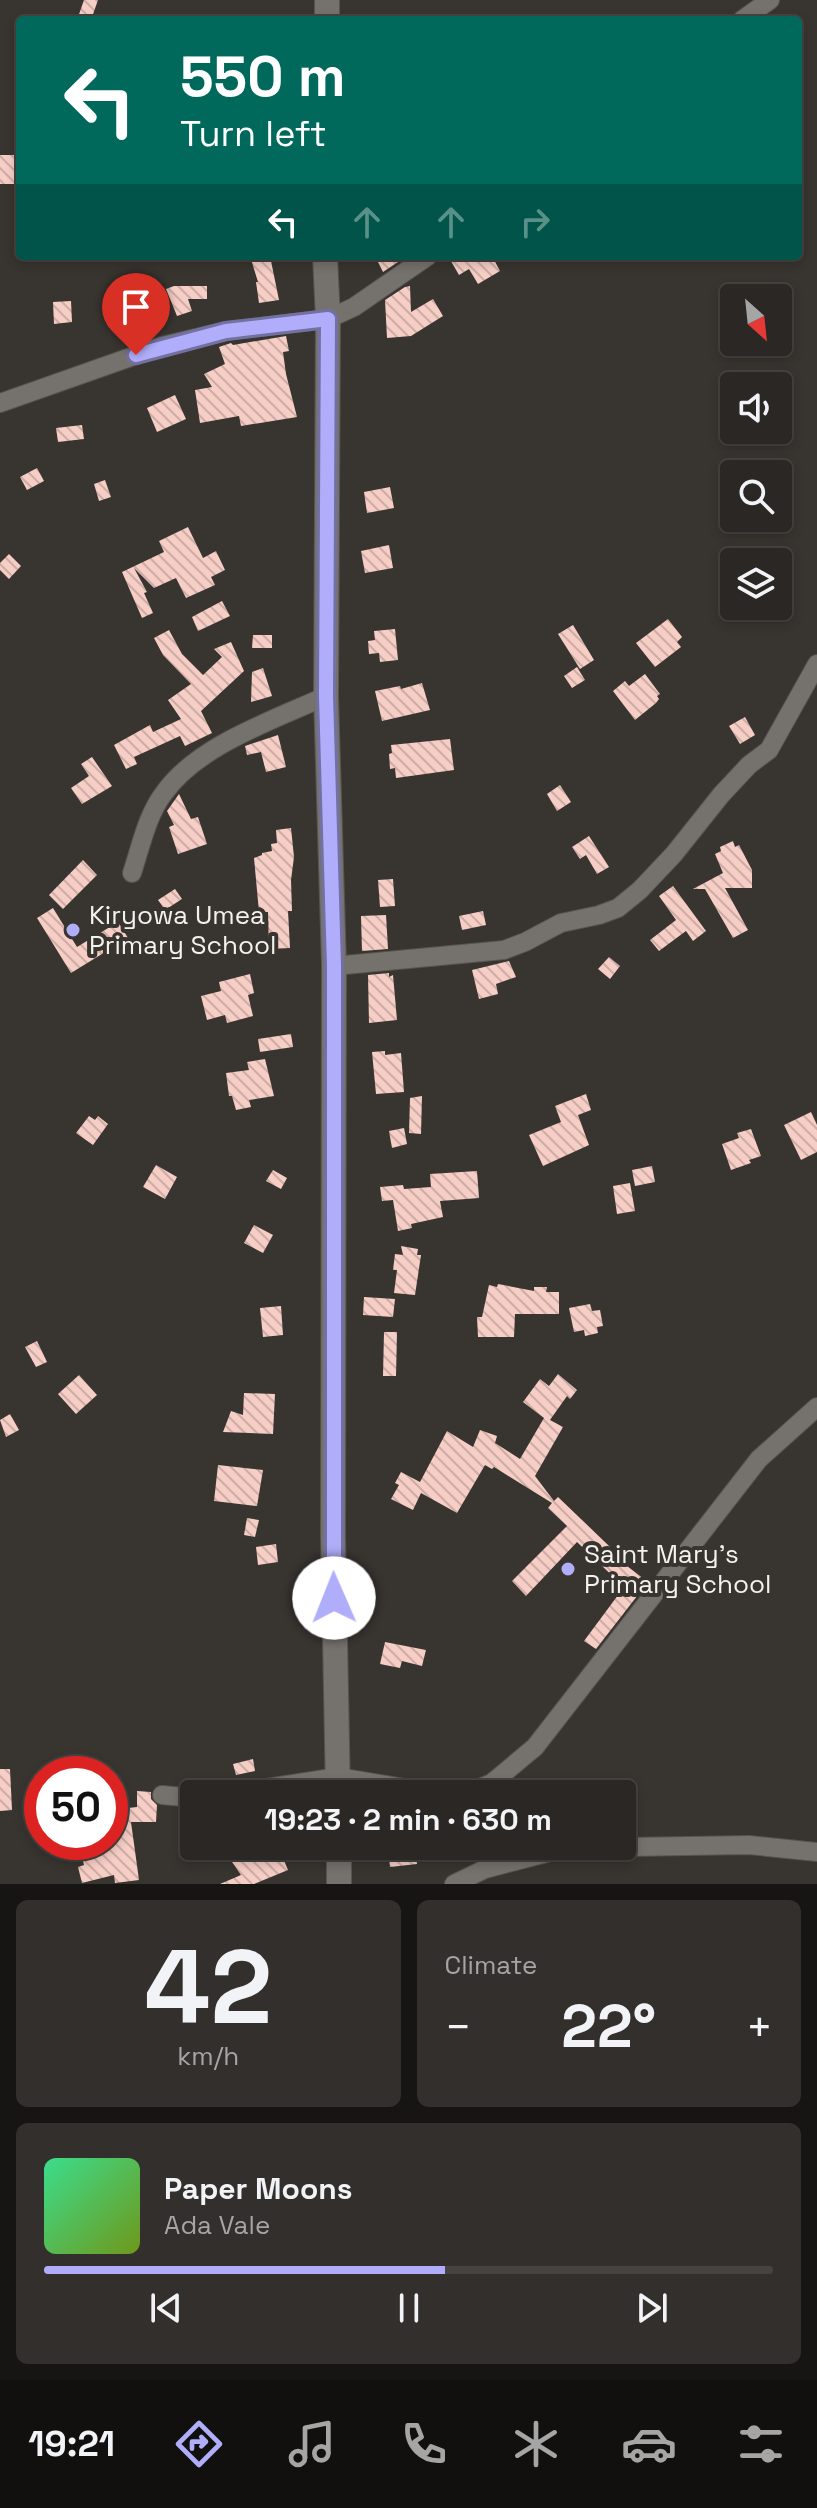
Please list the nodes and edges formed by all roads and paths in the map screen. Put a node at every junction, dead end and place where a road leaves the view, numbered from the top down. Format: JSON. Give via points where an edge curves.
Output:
{"nodes":[{"id":1,"x":770,"y":0,"type":"edge"},
{"id":2,"x":748,"y":16,"type":"edge"},
{"id":3,"x":325,"y":260,"type":"edge"},
{"id":4,"x":422,"y":260,"type":"edge"},
{"id":5,"x":328,"y":319,"type":"junction"},
{"id":6,"x":0,"y":403,"type":"edge"},
{"id":7,"x":817,"y":664,"type":"edge"},
{"id":8,"x":326,"y":696,"type":"junction"},
{"id":9,"x":132,"y":873,"type":"dead end"},
{"id":10,"x":334,"y":966,"type":"junction"},
{"id":11,"x":817,"y":1407,"type":"edge"},
{"id":12,"x":338,"y":1780,"type":"edge"},
{"id":13,"x":494,"y":1780,"type":"edge"},
{"id":14,"x":162,"y":1795,"type":"dead end"},
{"id":15,"x":180,"y":1797,"type":"edge"},
{"id":16,"x":817,"y":1852,"type":"edge"},
{"id":17,"x":339,"y":1860,"type":"edge"},
{"id":18,"x":339,"y":1884,"type":"edge"},
{"id":19,"x":454,"y":1884,"type":"edge"}],
"edges":[{"from":1,"to":2,"type":"street"},
{"from":3,"to":5,"type":"main road"},
{"from":4,"to":5,"type":"street"},
{"from":5,"to":6,"type":"street","via":[[226,331],[162,346]]},
{"from":5,"to":8,"type":"main road"},
{"from":7,"to":10,"type":"street","via":[[769,750],[749,765],[674,854],[618,908],[561,923],[504,950]]},
{"from":8,"to":9,"type":"street","via":[[222,745],[178,776],[153,812]]},
{"from":8,"to":10,"type":"main road"},
{"from":10,"to":12,"type":"main road"},
{"from":11,"to":13,"type":"street","via":[[759,1459],[535,1747]]},
{"from":14,"to":15,"type":"street"},
{"from":16,"to":19,"type":"street","via":[[749,1845],[566,1848],[485,1869]]},
{"from":17,"to":18,"type":"main road"}]}
